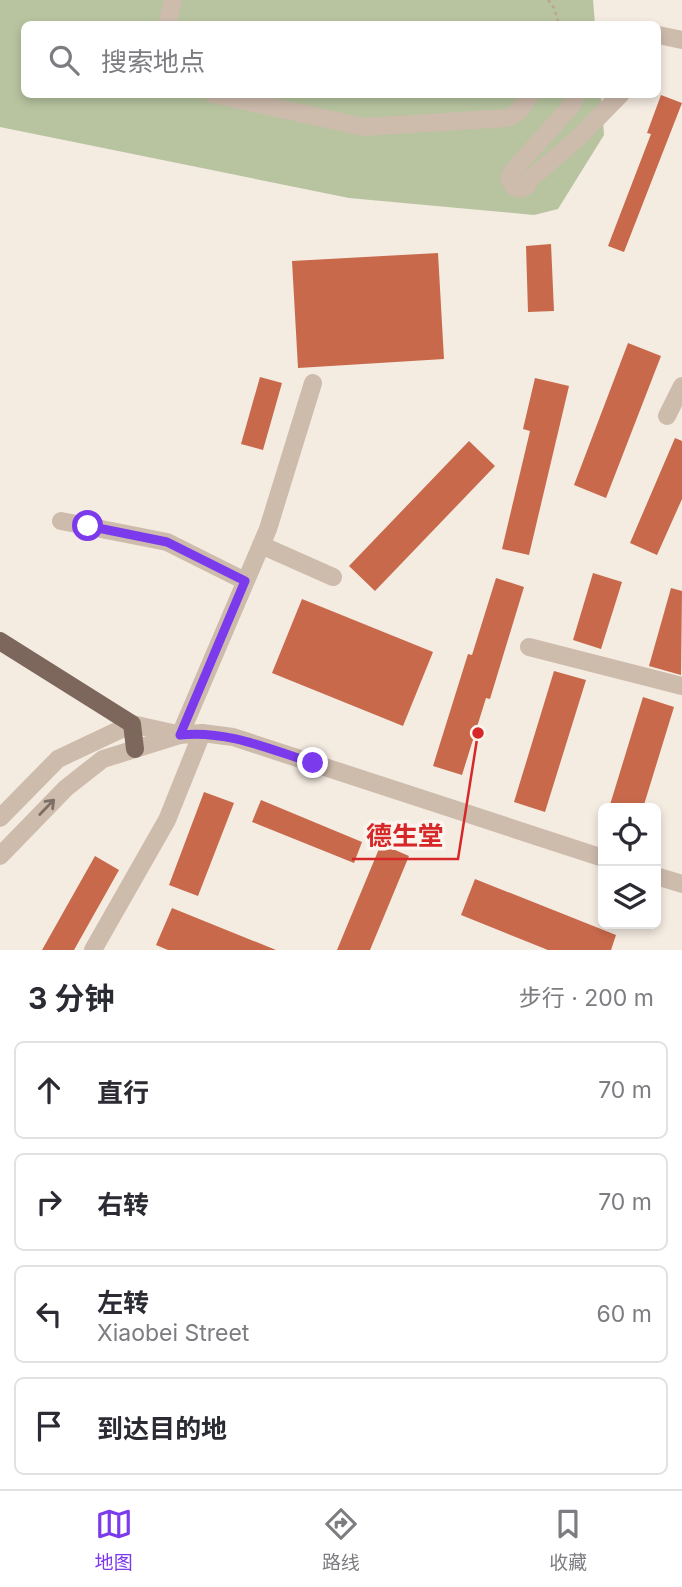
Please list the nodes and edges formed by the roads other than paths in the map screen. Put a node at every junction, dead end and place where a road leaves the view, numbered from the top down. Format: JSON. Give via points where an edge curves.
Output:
{"nodes":[{"id":1,"x":173,"y":2,"type":"dead end"},
{"id":2,"x":168,"y":21,"type":"edge"},
{"id":3,"x":661,"y":36,"type":"edge"},
{"id":4,"x":682,"y":40,"type":"edge"},
{"id":5,"x":231,"y":98,"type":"edge"},
{"id":6,"x":528,"y":98,"type":"edge"},
{"id":7,"x":575,"y":98,"type":"edge"},
{"id":8,"x":617,"y":98,"type":"edge"},
{"id":9,"x":313,"y":383,"type":"dead end"},
{"id":10,"x":682,"y":386,"type":"edge"},
{"id":11,"x":667,"y":416,"type":"dead end"},
{"id":12,"x":61,"y":521,"type":"dead end"},
{"id":13,"x":261,"y":545,"type":"junction"},
{"id":14,"x":333,"y":577,"type":"dead end"},
{"id":15,"x":245,"y":581,"type":"junction"},
{"id":16,"x":0,"y":641,"type":"edge"},
{"id":17,"x":529,"y":647,"type":"dead end"},
{"id":18,"x":682,"y":686,"type":"edge"},
{"id":19,"x":132,"y":724,"type":"junction"},
{"id":20,"x":202,"y":733,"type":"junction"},
{"id":21,"x":180,"y":735,"type":"junction"},
{"id":22,"x":135,"y":749,"type":"junction"},
{"id":23,"x":0,"y":818,"type":"edge"},
{"id":24,"x":0,"y":856,"type":"edge"},
{"id":25,"x":598,"y":856,"type":"edge"},
{"id":26,"x":661,"y":878,"type":"edge"},
{"id":27,"x":682,"y":884,"type":"edge"},
{"id":28,"x":93,"y":950,"type":"edge"}],
"edges":[{"from":1,"to":2,"type":"street"},
{"from":3,"to":4,"type":"street"},
{"from":5,"to":6,"type":"street","via":[[364,127],[507,118],[518,113]]},
{"from":7,"to":8,"type":"street","via":[[511,173],[514,187],[527,186]]},
{"from":9,"to":13,"type":"street"},
{"from":10,"to":11,"type":"street"},
{"from":12,"to":15,"type":"street","via":[[167,542]]},
{"from":13,"to":14,"type":"street"},
{"from":13,"to":15,"type":"street"},
{"from":15,"to":21,"type":"street"},
{"from":16,"to":19,"type":"main road"},
{"from":17,"to":18,"type":"street"},
{"from":19,"to":21,"type":"street"},
{"from":19,"to":22,"type":"main road"},
{"from":19,"to":23,"type":"street","via":[[58,759]]},
{"from":20,"to":21,"type":"street"},
{"from":20,"to":25,"type":"street","via":[[233,737]]},
{"from":20,"to":28,"type":"street","via":[[167,820]]},
{"from":21,"to":22,"type":"street"},
{"from":24,"to":22,"type":"street","one_way":true,"via":[[66,788],[103,759]]},
{"from":26,"to":27,"type":"street"}]}
